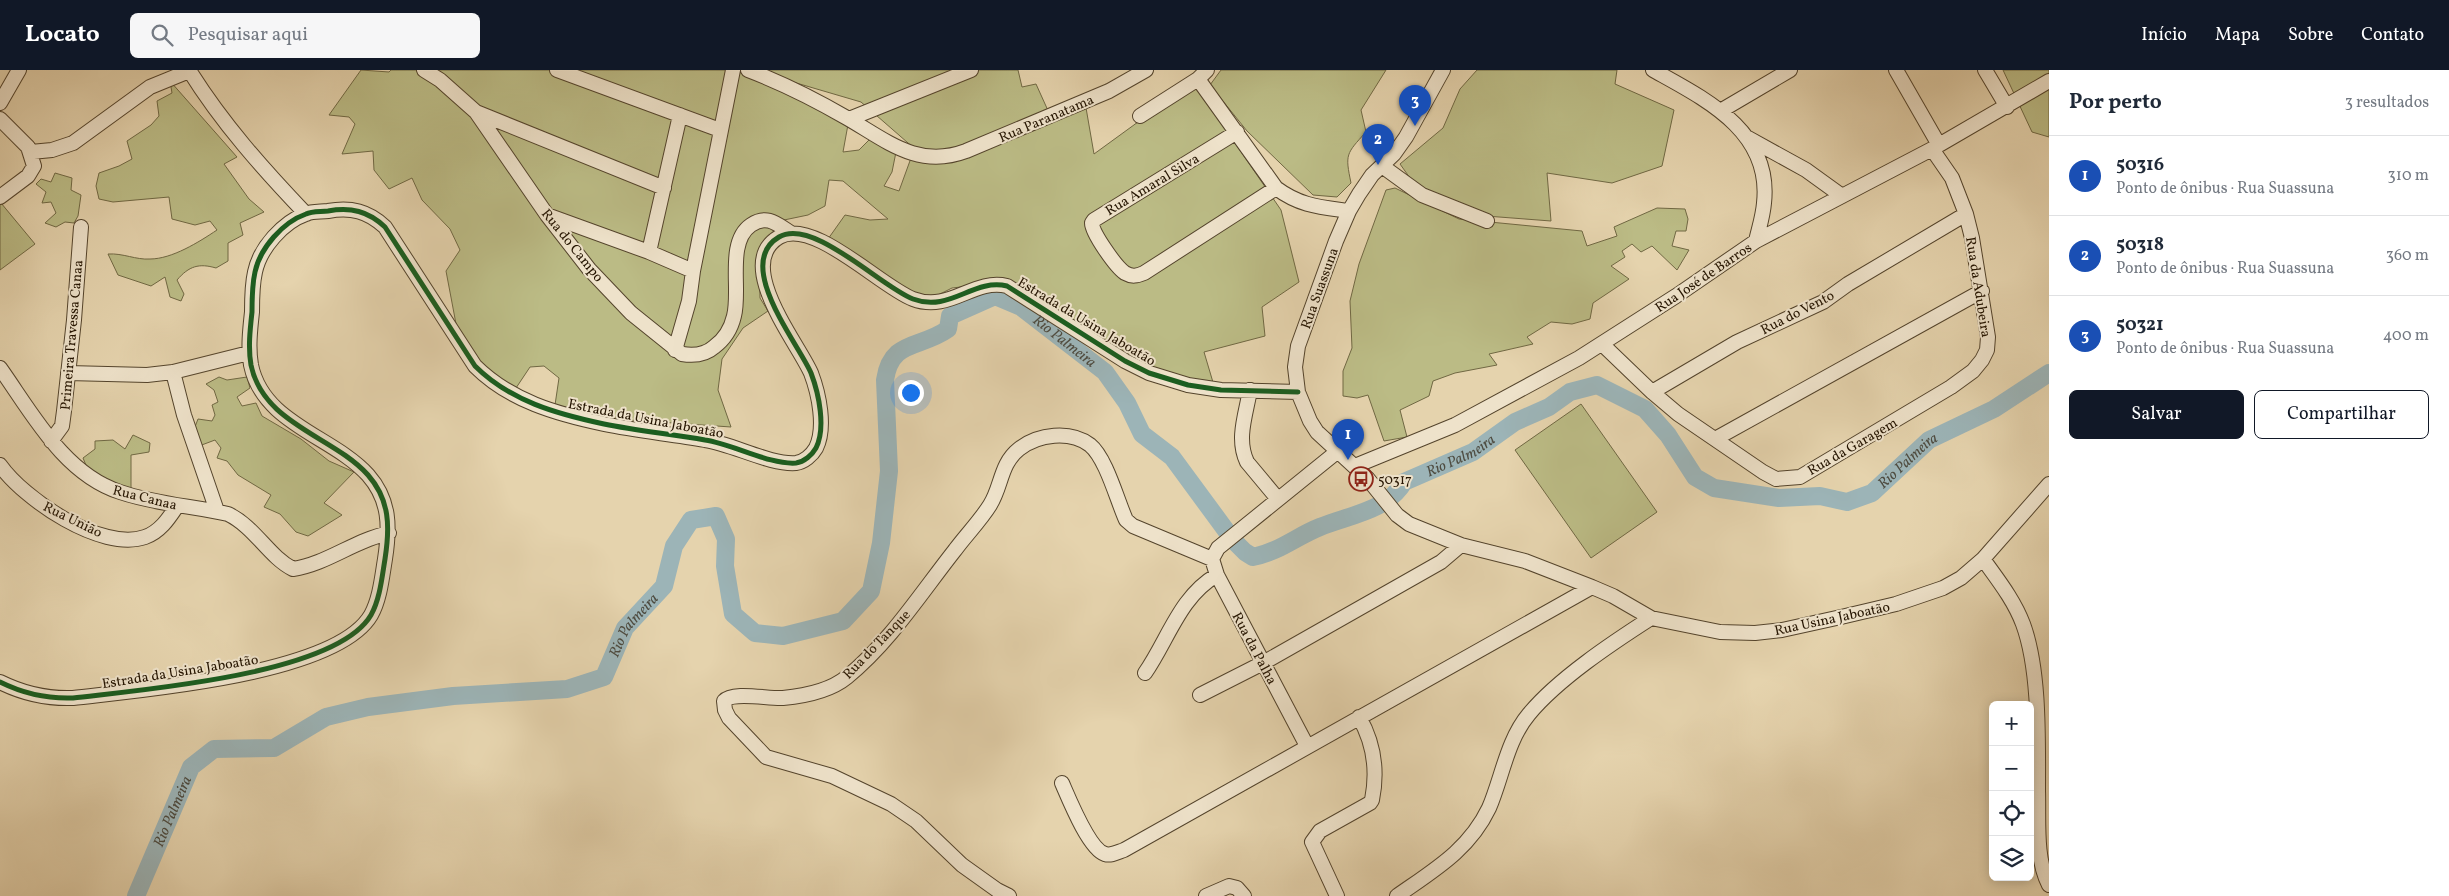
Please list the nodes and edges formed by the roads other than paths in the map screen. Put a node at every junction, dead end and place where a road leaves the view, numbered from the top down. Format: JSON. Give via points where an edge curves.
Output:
{"nodes":[{"id":1,"x":19,"y":70,"type":"edge"},
{"id":2,"x":189,"y":70,"type":"edge"},
{"id":3,"x":424,"y":70,"type":"edge"},
{"id":4,"x":557,"y":70,"type":"edge"},
{"id":5,"x":733,"y":70,"type":"edge"},
{"id":6,"x":748,"y":70,"type":"edge"},
{"id":7,"x":780,"y":70,"type":"edge"},
{"id":8,"x":971,"y":70,"type":"edge"},
{"id":9,"x":1146,"y":70,"type":"edge"},
{"id":10,"x":1653,"y":70,"type":"edge"},
{"id":11,"x":1790,"y":70,"type":"edge"},
{"id":12,"x":1896,"y":70,"type":"edge"},
{"id":13,"x":1985,"y":70,"type":"edge"},
{"id":14,"x":1443,"y":71,"type":"edge"},
{"id":15,"x":1202,"y":74,"type":"edge"},
{"id":16,"x":765,"y":76,"type":"junction"},
{"id":17,"x":2049,"y":81,"type":"edge"},
{"id":18,"x":0,"y":103,"type":"edge"},
{"id":19,"x":2007,"y":107,"type":"junction"},
{"id":20,"x":1722,"y":110,"type":"junction"},
{"id":21,"x":476,"y":112,"type":"junction"},
{"id":22,"x":680,"y":115,"type":"junction"},
{"id":23,"x":1140,"y":116,"type":"dead end"},
{"id":24,"x":0,"y":119,"type":"edge"},
{"id":25,"x":849,"y":119,"type":"junction"},
{"id":26,"x":720,"y":130,"type":"junction"},
{"id":27,"x":1237,"y":132,"type":"junction"},
{"id":28,"x":1747,"y":138,"type":"junction"},
{"id":29,"x":1936,"y":147,"type":"junction"},
{"id":30,"x":31,"y":152,"type":"junction"},
{"id":31,"x":1382,"y":166,"type":"junction"},
{"id":32,"x":664,"y":188,"type":"junction"},
{"id":33,"x":1276,"y":188,"type":"junction"},
{"id":34,"x":0,"y":196,"type":"edge"},
{"id":35,"x":1842,"y":196,"type":"junction"},
{"id":36,"x":1350,"y":211,"type":"junction"},
{"id":37,"x":306,"y":214,"type":"junction"},
{"id":38,"x":1966,"y":214,"type":"junction"},
{"id":39,"x":547,"y":215,"type":"junction"},
{"id":40,"x":1487,"y":221,"type":"dead end"},
{"id":41,"x":81,"y":227,"type":"dead end"},
{"id":42,"x":791,"y":233,"type":"junction"},
{"id":43,"x":1756,"y":241,"type":"junction"},
{"id":44,"x":649,"y":252,"type":"junction"},
{"id":45,"x":693,"y":271,"type":"junction"},
{"id":46,"x":1982,"y":291,"type":"junction"},
{"id":47,"x":1602,"y":344,"type":"junction"},
{"id":48,"x":675,"y":350,"type":"junction"},
{"id":49,"x":249,"y":353,"type":"junction"},
{"id":50,"x":1982,"y":360,"type":"joint"},
{"id":51,"x":0,"y":368,"type":"edge"},
{"id":52,"x":174,"y":372,"type":"junction"},
{"id":53,"x":68,"y":374,"type":"junction"},
{"id":54,"x":1250,"y":390,"type":"junction"},
{"id":55,"x":1298,"y":392,"type":"junction"},
{"id":56,"x":1652,"y":392,"type":"junction"},
{"id":57,"x":1715,"y":440,"type":"junction"},
{"id":58,"x":51,"y":441,"type":"junction"},
{"id":59,"x":1338,"y":451,"type":"junction"},
{"id":60,"x":0,"y":465,"type":"edge"},
{"id":61,"x":1355,"y":466,"type":"junction"},
{"id":62,"x":2049,"y":484,"type":"edge"},
{"id":63,"x":1277,"y":498,"type":"junction"},
{"id":64,"x":1388,"y":503,"type":"joint"},
{"id":65,"x":177,"y":506,"type":"junction"},
{"id":66,"x":217,"y":511,"type":"junction"},
{"id":67,"x":389,"y":533,"type":"junction"},
{"id":68,"x":1461,"y":545,"type":"junction"},
{"id":69,"x":1215,"y":554,"type":"junction"},
{"id":70,"x":1984,"y":558,"type":"junction"},
{"id":71,"x":1217,"y":576,"type":"junction"},
{"id":72,"x":1592,"y":587,"type":"junction"},
{"id":73,"x":1651,"y":618,"type":"junction"},
{"id":74,"x":1263,"y":663,"type":"junction"},
{"id":75,"x":1145,"y":673,"type":"dead end"},
{"id":76,"x":0,"y":682,"type":"edge"},
{"id":77,"x":1200,"y":695,"type":"dead end"},
{"id":78,"x":1359,"y":717,"type":"junction"},
{"id":79,"x":1307,"y":746,"type":"junction"},
{"id":80,"x":1062,"y":783,"type":"dead end"},
{"id":81,"x":2049,"y":885,"type":"edge"},
{"id":82,"x":1009,"y":896,"type":"edge"},
{"id":83,"x":1206,"y":896,"type":"edge"},
{"id":84,"x":1244,"y":896,"type":"edge"},
{"id":85,"x":1337,"y":896,"type":"edge"},
{"id":86,"x":1397,"y":896,"type":"edge"}],
"edges":[{"from":1,"to":18,"type":"street"},
{"from":2,"to":30,"type":"street","via":[[150,87],[73,143]]},
{"from":2,"to":37,"type":"street","via":[[256,162]]},
{"from":3,"to":21,"type":"street","name":"Rua do Campo"},
{"from":4,"to":22,"type":"street"},
{"from":5,"to":26,"type":"street"},
{"from":6,"to":16,"type":"street"},
{"from":7,"to":16,"type":"street"},
{"from":8,"to":25,"type":"street"},
{"from":9,"to":25,"type":"street","name":"Rua Paranatama","via":[[1109,91],[942,158],[923,156],[897,147],[873,136]]},
{"from":10,"to":20,"type":"street"},
{"from":11,"to":20,"type":"street"},
{"from":12,"to":29,"type":"street"},
{"from":13,"to":19,"type":"street"},
{"from":14,"to":31,"type":"street","name":"Rua Suassuna","via":[[1406,137]]},
{"from":15,"to":23,"type":"street"},
{"from":15,"to":27,"type":"street"},
{"from":16,"to":25,"type":"street"},
{"from":17,"to":19,"type":"street","name":"Rua José de Barros"},
{"from":19,"to":29,"type":"street","name":"Rua José de Barros"},
{"from":20,"to":28,"type":"street"},
{"from":21,"to":32,"type":"street","name":"Rua do Campo"},
{"from":21,"to":39,"type":"street","name":"Rua do Campo"},
{"from":22,"to":26,"type":"street"},
{"from":22,"to":32,"type":"street"},
{"from":24,"to":30,"type":"street"},
{"from":26,"to":45,"type":"street"},
{"from":27,"to":33,"type":"street"},
{"from":27,"to":33,"type":"street","name":"Rua Amaral Silva","via":[[1094,220],[1094,231],[1120,268],[1137,276]]},
{"from":28,"to":35,"type":"street","via":[[1806,170]]},
{"from":28,"to":43,"type":"street","via":[[1760,164],[1764,182],[1764,202]]},
{"from":29,"to":35,"type":"street","name":"Rua José de Barros"},
{"from":29,"to":38,"type":"street"},
{"from":30,"to":34,"type":"street","via":[[32,172]]},
{"from":31,"to":36,"type":"street","name":"Rua Suassuna","via":[[1358,194]]},
{"from":31,"to":40,"type":"street","via":[[1422,195]]},
{"from":32,"to":44,"type":"street"},
{"from":33,"to":36,"type":"street","via":[[1303,204]]},
{"from":35,"to":43,"type":"street","name":"Rua José de Barros"},
{"from":36,"to":55,"type":"street","name":"Rua Suassuna","via":[[1336,240],[1298,346],[1295,367]]},
{"from":37,"to":42,"type":"street","name":"Estrada da Usina Jaboatão","via":[[338,209],[361,211],[373,216],[390,235],[475,366],[512,394],[568,416],[715,441],[772,460],[797,463],[814,453],[820,418],[812,375],[774,307],[764,282],[762,266],[770,246],[778,237]]},
{"from":37,"to":49,"type":"street","name":"Estrada da Usina Jaboatão","via":[[274,237],[255,271]]},
{"from":38,"to":46,"type":"street","name":"Rua da Adubeira"},
{"from":38,"to":56,"type":"street","name":"Rua do Vento","via":[[1848,284],[1824,302],[1737,342]]},
{"from":39,"to":44,"type":"street"},
{"from":39,"to":48,"type":"street","name":"Rua do Campo","via":[[631,314]]},
{"from":41,"to":53,"type":"street","name":"Primeira Travessa Canaa"},
{"from":42,"to":48,"type":"street","name":"Rua do Campo","via":[[767,219],[746,228],[736,255],[737,295],[729,331],[722,342],[709,351],[692,356]]},
{"from":42,"to":54,"type":"street","name":"Estrada da Usina Jaboatão","via":[[832,247],[912,299],[938,303],[982,286],[995,283],[1007,286],[1149,373],[1188,385]]},
{"from":43,"to":47,"type":"street","name":"Rua José de Barros"},
{"from":44,"to":45,"type":"street"},
{"from":45,"to":48,"type":"street"},
{"from":46,"to":50,"type":"street","name":"Rua da Adubeira","via":[[1988,337]]},
{"from":46,"to":57,"type":"street"},
{"from":47,"to":56,"type":"street","name":"Rua da Garagem"},
{"from":47,"to":61,"type":"street","name":"Rua José de Barros","via":[[1455,425]]},
{"from":49,"to":52,"type":"street"},
{"from":49,"to":67,"type":"street","name":"Estrada da Usina Jaboatão","via":[[260,390],[272,406],[356,464],[372,481],[384,499]]},
{"from":50,"to":57,"type":"street","name":"Rua da Garagem","via":[[1951,387],[1800,477],[1776,479]]},
{"from":51,"to":58,"type":"street","name":"Rua Canaa"},
{"from":52,"to":53,"type":"street","via":[[147,376]]},
{"from":52,"to":66,"type":"street","via":[[184,415]]},
{"from":53,"to":58,"type":"street","name":"Primeira Travessa Canaa","via":[[62,426]]},
{"from":54,"to":55,"type":"street","name":"Estrada da Usina Jaboatão"},
{"from":54,"to":63,"type":"street","via":[[1241,438],[1244,455]]},
{"from":55,"to":59,"type":"street","name":"Rua Suassuna","via":[[1310,422]]},
{"from":56,"to":57,"type":"street","name":"Rua da Garagem"},
{"from":58,"to":65,"type":"street","name":"Rua Canaa","via":[[100,484],[139,498]]},
{"from":59,"to":61,"type":"street","name":"Rua Suassuna"},
{"from":59,"to":63,"type":"street"},
{"from":60,"to":65,"type":"street","name":"Rua União","via":[[10,480],[32,499],[87,529],[114,539],[146,537],[157,531]]},
{"from":61,"to":64,"type":"street","name":"Rua Suassuna"},
{"from":62,"to":70,"type":"street","name":"Rua Usina Jaboatão"},
{"from":63,"to":69,"type":"street"},
{"from":64,"to":68,"type":"street","name":"Rua Usina Jaboatão","via":[[1409,524]]},
{"from":65,"to":66,"type":"street","name":"Rua Canaa"},
{"from":66,"to":67,"type":"street","name":"Rua Canaa","via":[[240,520],[293,569],[365,539]]},
{"from":67,"to":76,"type":"street","name":"Estrada da Usina Jaboatão","via":[[371,615],[344,638],[294,662],[231,677],[73,698],[50,699]]},
{"from":68,"to":72,"type":"street","name":"Rua Usina Jaboatão","via":[[1525,561]]},
{"from":68,"to":74,"type":"street","via":[[1441,562]]},
{"from":69,"to":71,"type":"street","name":"Rua da Palha"},
{"from":69,"to":82,"type":"street","name":"Rua do Tanque","via":[[1133,526],[1126,520],[1105,467],[1091,445],[1070,436],[1036,439],[1006,462],[990,506],[900,620],[846,678],[826,689],[797,696],[736,696],[724,701],[729,718],[766,757],[832,776],[891,804],[916,820],[962,865]]},
{"from":70,"to":73,"type":"street","name":"Rua Usina Jaboatão","via":[[1961,578],[1922,596],[1782,630],[1720,632]]},
{"from":70,"to":81,"type":"street","via":[[2017,610],[2028,640],[2038,743],[2039,840]]},
{"from":71,"to":74,"type":"street","name":"Rua da Palha"},
{"from":71,"to":75,"type":"street","via":[[1191,595]]},
{"from":72,"to":73,"type":"street","name":"Rua Usina Jaboatão"},
{"from":72,"to":78,"type":"street"},
{"from":73,"to":86,"type":"street","via":[[1563,682],[1529,714],[1519,728],[1476,831],[1462,848]]},
{"from":74,"to":77,"type":"street"},
{"from":74,"to":79,"type":"street","name":"Rua da Palha"},
{"from":78,"to":79,"type":"street"},
{"from":78,"to":85,"type":"street","via":[[1369,734],[1375,756],[1372,800],[1320,831],[1312,842]]},
{"from":79,"to":80,"type":"street","via":[[1112,854],[1098,850]]},
{"from":83,"to":84,"type":"street","via":[[1229,886],[1237,888]]}]}
